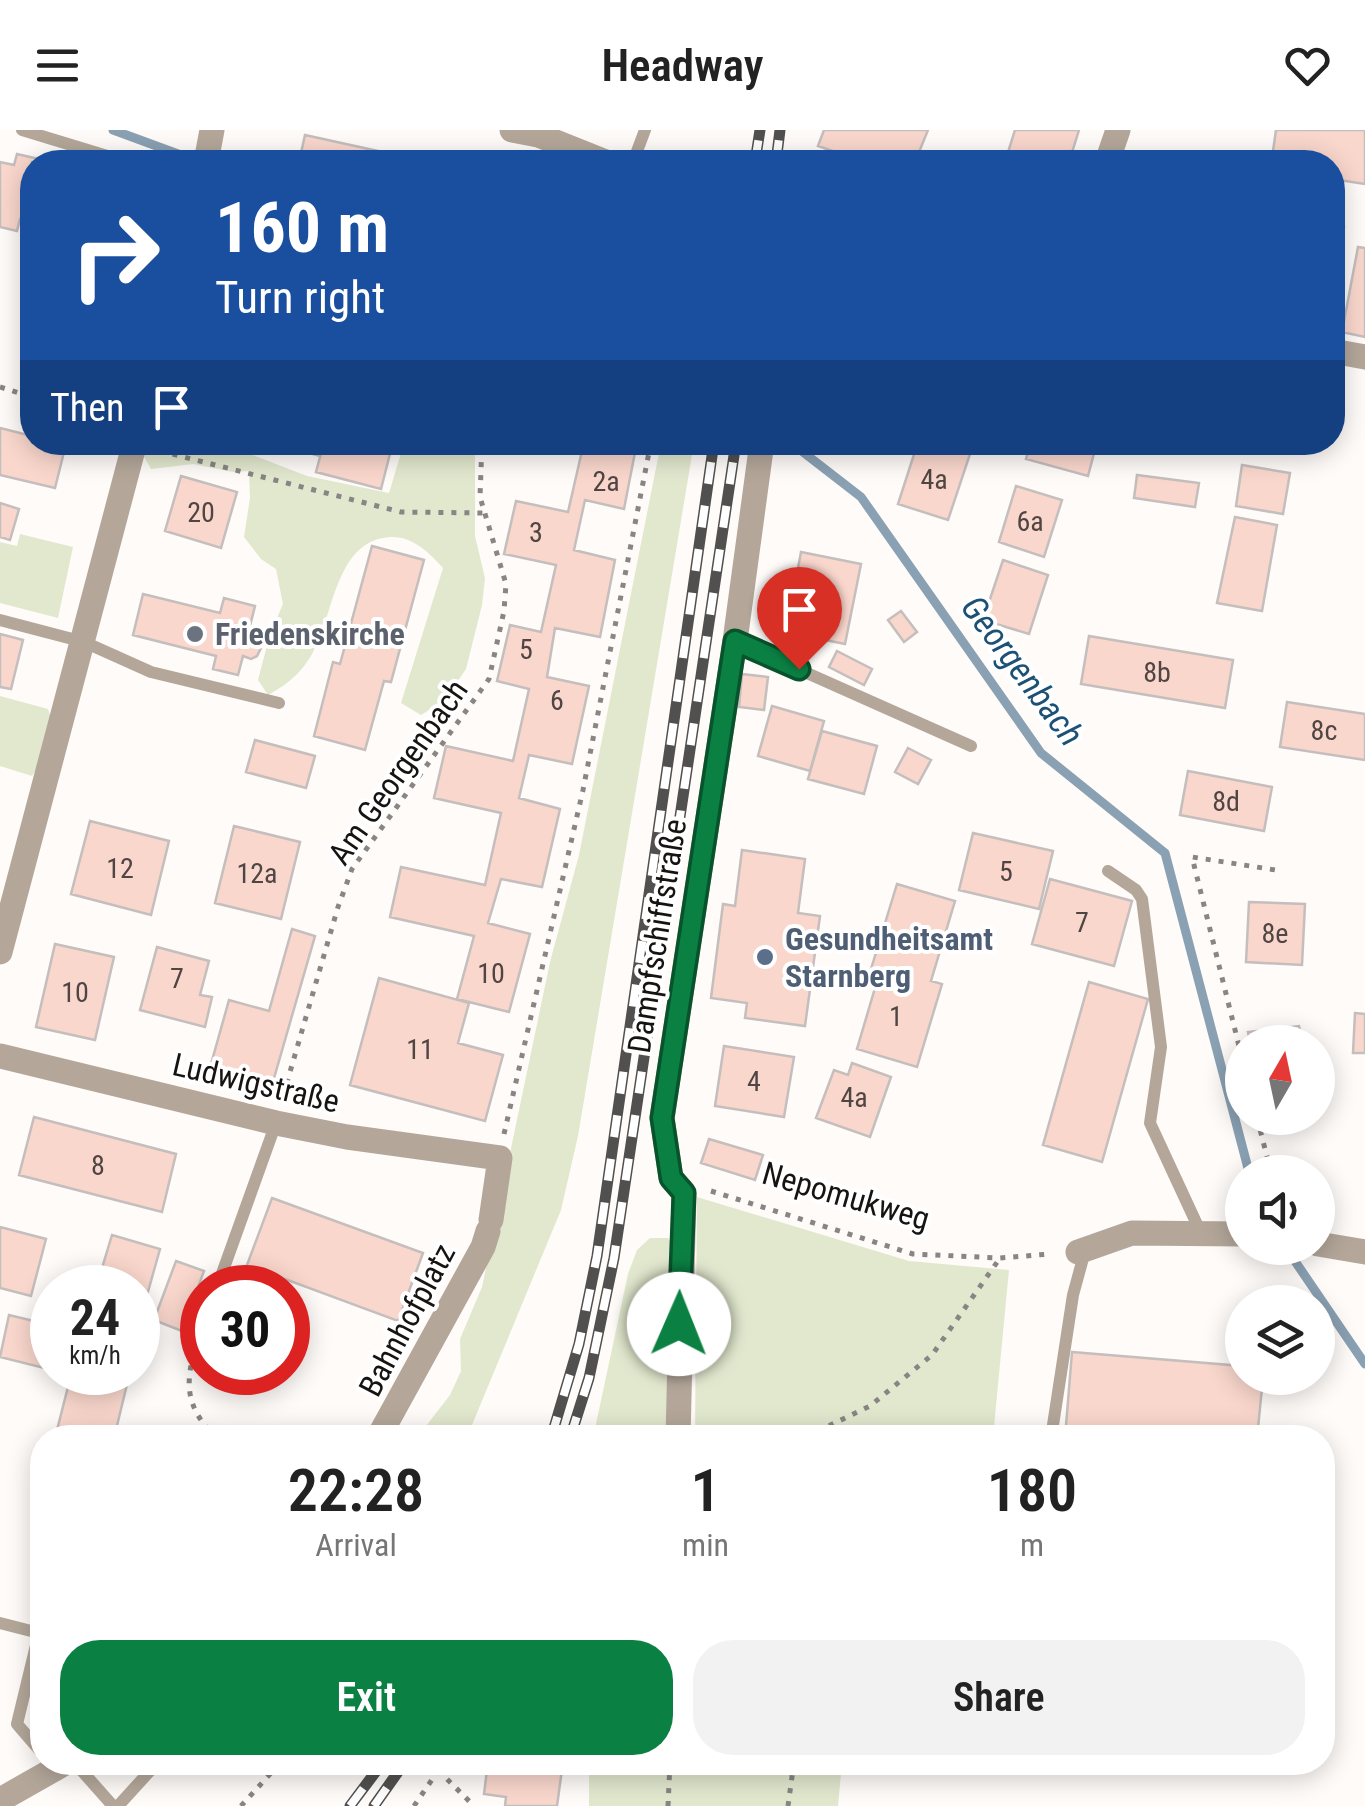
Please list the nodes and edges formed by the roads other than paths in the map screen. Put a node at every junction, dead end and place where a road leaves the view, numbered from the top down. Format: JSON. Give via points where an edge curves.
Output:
{"nodes":[{"id":1,"x":22,"y":130,"type":"edge"},
{"id":2,"x":512,"y":130,"type":"edge"},
{"id":3,"x":88,"y":150,"type":"edge"},
{"id":4,"x":575,"y":150,"type":"edge"},
{"id":5,"x":132,"y":455,"type":"edge"},
{"id":6,"x":760,"y":455,"type":"edge"},
{"id":7,"x":0,"y":620,"type":"edge"},
{"id":8,"x":735,"y":641,"type":"junction"},
{"id":9,"x":84,"y":642,"type":"junction"},
{"id":10,"x":279,"y":703,"type":"dead end"},
{"id":11,"x":972,"y":746,"type":"dead end"},
{"id":12,"x":1108,"y":871,"type":"dead end"},
{"id":13,"x":0,"y":952,"type":"edge"},
{"id":14,"x":0,"y":1056,"type":"edge"},
{"id":15,"x":276,"y":1123,"type":"junction"},
{"id":16,"x":502,"y":1146,"type":"joint"},
{"id":17,"x":1201,"y":1233,"type":"junction"},
{"id":18,"x":1225,"y":1234,"type":"edge"},
{"id":19,"x":1335,"y":1247,"type":"edge"},
{"id":20,"x":1082,"y":1250,"type":"joint"},
{"id":21,"x":1365,"y":1252,"type":"edge"},
{"id":22,"x":225,"y":1265,"type":"edge"},
{"id":23,"x":385,"y":1425,"type":"edge"},
{"id":24,"x":678,"y":1425,"type":"edge"},
{"id":25,"x":1053,"y":1425,"type":"edge"},
{"id":26,"x":0,"y":1622,"type":"edge"},
{"id":27,"x":30,"y":1630,"type":"edge"},
{"id":28,"x":30,"y":1667,"type":"edge"},
{"id":29,"x":30,"y":1736,"type":"edge"},
{"id":30,"x":38,"y":1775,"type":"edge"},
{"id":31,"x":75,"y":1775,"type":"edge"},
{"id":32,"x":146,"y":1775,"type":"edge"},
{"id":33,"x":0,"y":1800,"type":"edge"},
{"id":34,"x":116,"y":1806,"type":"edge"}],
"edges":[{"from":1,"to":3,"type":"lane"},
{"from":2,"to":4,"type":"street"},
{"from":5,"to":9,"type":"street"},
{"from":6,"to":8,"type":"street","name":"Dampfschiffstraße"},
{"from":7,"to":9,"type":"lane"},
{"from":8,"to":11,"type":"lane"},
{"from":8,"to":24,"type":"street","name":"Dampfschiffstraße","via":[[662,1118],[671,1178],[684,1193]]},
{"from":9,"to":10,"type":"lane","via":[[151,672]]},
{"from":9,"to":13,"type":"street"},
{"from":12,"to":17,"type":"lane","via":[[1142,899],[1161,1047],[1150,1123]]},
{"from":14,"to":15,"type":"street","name":"Ludwigstraße"},
{"from":15,"to":16,"type":"street","name":"Ludwigstraße","via":[[347,1137]]},
{"from":15,"to":22,"type":"lane"},
{"from":16,"to":23,"type":"street","name":"Bahnhofplatz","via":[[483,1248]]},
{"from":17,"to":18,"type":"street"},
{"from":17,"to":20,"type":"street","via":[[1132,1233]]},
{"from":19,"to":21,"type":"street"},
{"from":20,"to":25,"type":"lane"},
{"from":26,"to":27,"type":"lane"},
{"from":28,"to":29,"type":"lane","via":[[17,1724]]},
{"from":30,"to":33,"type":"street"},
{"from":31,"to":34,"type":"lane"},
{"from":32,"to":34,"type":"lane"}]}
